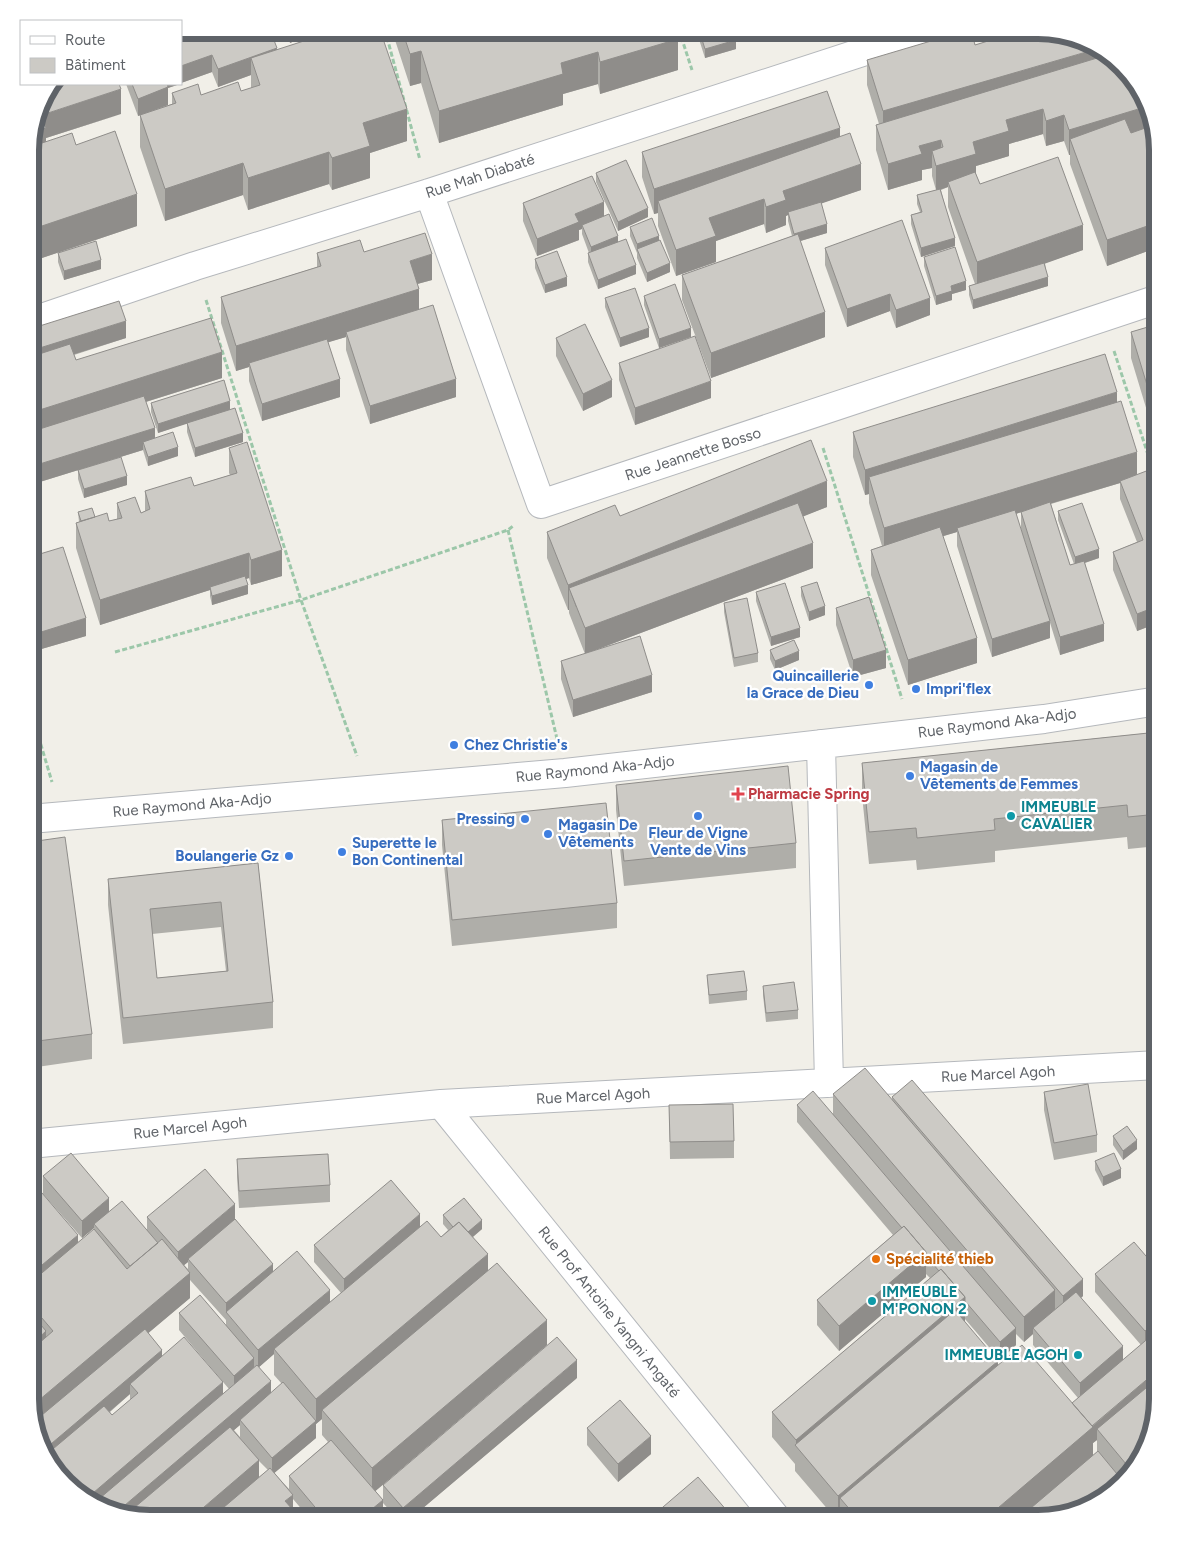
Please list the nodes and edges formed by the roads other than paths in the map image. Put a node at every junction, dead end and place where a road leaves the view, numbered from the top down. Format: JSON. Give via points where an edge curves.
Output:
{"nodes":[{"id":1,"x":902,"y":39,"type":"edge"},
{"id":2,"x":429,"y":193,"type":"junction"},
{"id":3,"x":1149,"y":302,"type":"edge"},
{"id":4,"x":39,"y":319,"type":"edge"},
{"id":5,"x":1149,"y":702,"type":"edge"},
{"id":6,"x":821,"y":744,"type":"junction"},
{"id":7,"x":39,"y":818,"type":"edge"},
{"id":8,"x":1149,"y":1072,"type":"edge"},
{"id":9,"x":829,"y":1083,"type":"junction"},
{"id":10,"x":441,"y":1104,"type":"junction"},
{"id":11,"x":39,"y":1143,"type":"edge"},
{"id":12,"x":771,"y":1510,"type":"edge"}],
"edges":[{"from":1,"to":2,"type":"street","name":"Rue Mah Diabaté"},
{"from":2,"to":3,"type":"street","name":"Rue Jeannette Bosso","via":[[541,504]]},
{"from":2,"to":4,"type":"street","name":"Rue Mah Diabaté"},
{"from":5,"to":6,"type":"street","name":"Rue Raymond Aka-Adjo","via":[[1044,719]]},
{"from":6,"to":7,"type":"street","name":"Rue Raymond Aka-Adjo","via":[[565,774]]},
{"from":6,"to":9,"type":"street"},
{"from":8,"to":9,"type":"street","name":"Rue Marcel Agoh"},
{"from":9,"to":10,"type":"street","name":"Rue Marcel Agoh"},
{"from":10,"to":11,"type":"street","name":"Rue Marcel Agoh"},
{"from":10,"to":12,"type":"street","name":"Rue Prof Antoine Yangni Angaté"}]}
